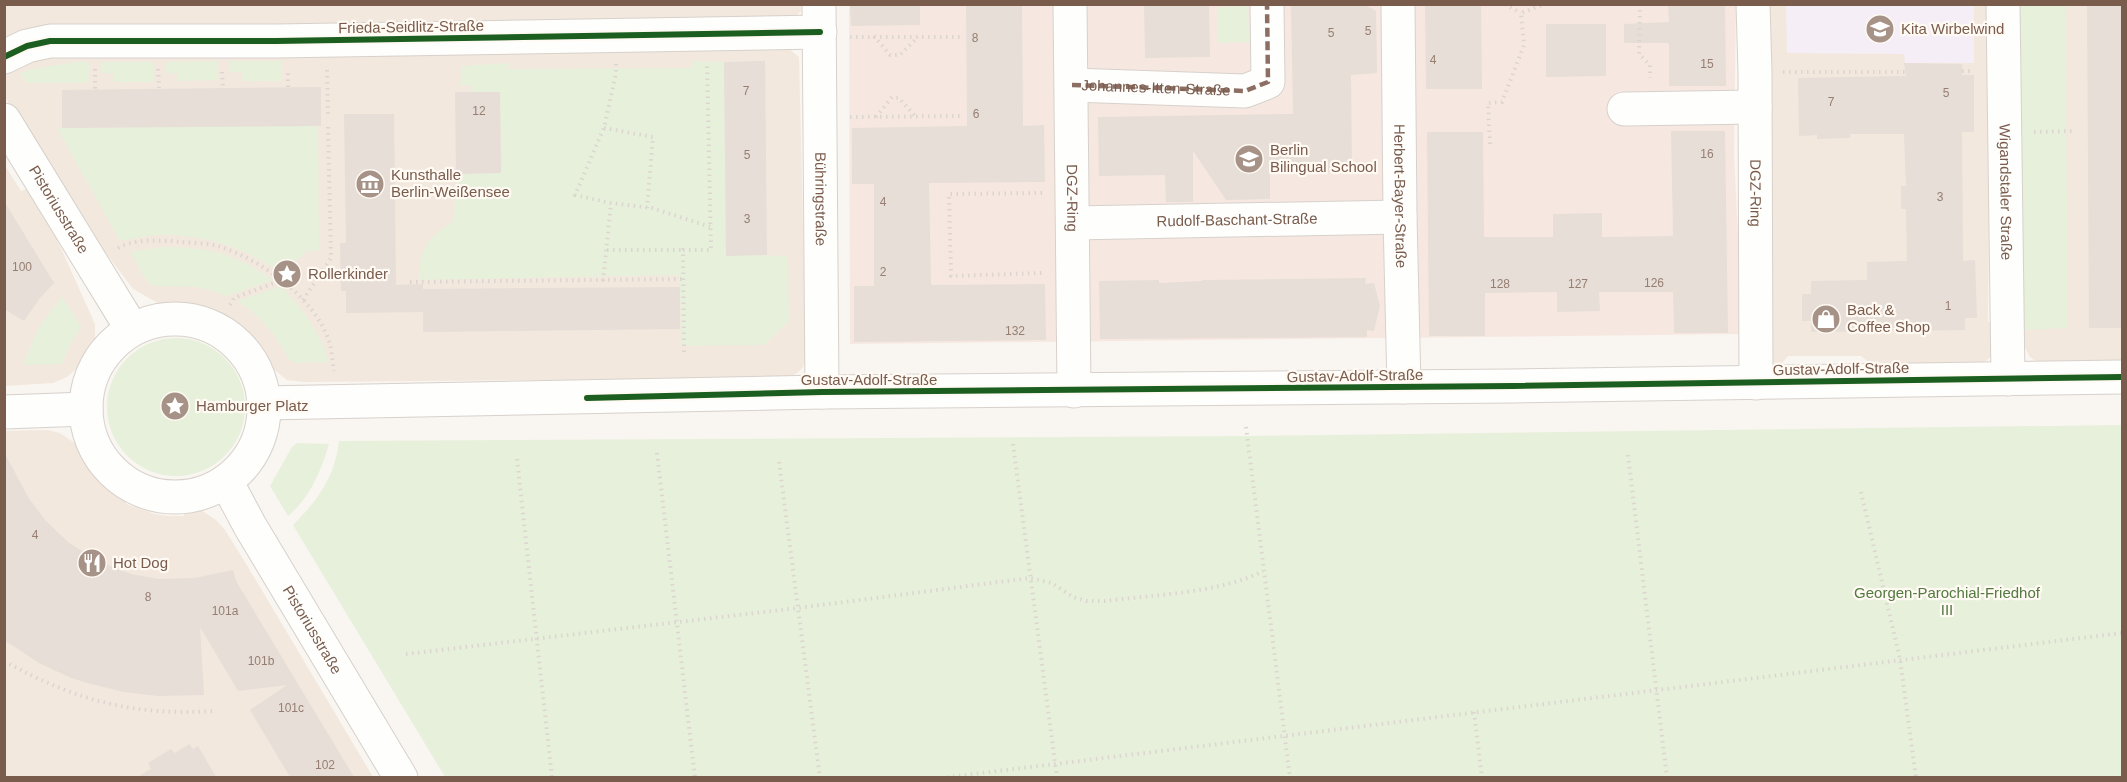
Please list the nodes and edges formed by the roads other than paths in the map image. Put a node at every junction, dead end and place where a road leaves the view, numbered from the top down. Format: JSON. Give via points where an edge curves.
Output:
{"nodes":[{"id":1,"x":1070,"y":4,"type":"edge"},
{"id":2,"x":1267,"y":4,"type":"edge"},
{"id":3,"x":1398,"y":4,"type":"edge"},
{"id":4,"x":1753,"y":4,"type":"edge"},
{"id":5,"x":2003,"y":4,"type":"edge"},
{"id":6,"x":827,"y":24,"type":"edge"},
{"id":7,"x":4,"y":57,"type":"edge"},
{"id":8,"x":1072,"y":85,"type":"junction"},
{"id":9,"x":1755,"y":107,"type":"junction"},
{"id":10,"x":1637,"y":109,"type":"road end"},
{"id":11,"x":4,"y":120,"type":"edge"},
{"id":12,"x":1073,"y":208,"type":"junction"},
{"id":13,"x":1400,"y":217,"type":"junction"},
{"id":14,"x":132,"y":329,"type":"junction"},
{"id":15,"x":2122,"y":377,"type":"edge"},
{"id":16,"x":2008,"y":379,"type":"junction"},
{"id":17,"x":1756,"y":383,"type":"junction"},
{"id":18,"x":1404,"y":387,"type":"junction"},
{"id":19,"x":1074,"y":391,"type":"junction"},
{"id":20,"x":822,"y":392,"type":"junction"},
{"id":21,"x":264,"y":403,"type":"junction"},
{"id":22,"x":86,"y":409,"type":"junction"},
{"id":23,"x":4,"y":412,"type":"edge"},
{"id":24,"x":226,"y":481,"type":"junction"},
{"id":25,"x":400,"y":777,"type":"edge"}],
"edges":[{"from":1,"to":8,"type":"street","name":"DGZ-Ring"},
{"from":2,"to":8,"type":"street","name":"Johannes-Itten-Straße","via":[[1268,82],[1245,91]]},
{"from":3,"to":13,"type":"street","name":"Herbert-Bayer-Straße"},
{"from":4,"to":9,"type":"street","name":"DGZ-Ring"},
{"from":5,"to":16,"type":"street","name":"Wigandstaler Straße"},
{"from":6,"to":7,"type":"street","name":"Frieda-Seidlitz-Straße","via":[[706,34],[50,41]]},
{"from":6,"to":20,"type":"street","name":"Bühringstraße"},
{"from":8,"to":12,"type":"street","name":"DGZ-Ring"},
{"from":9,"to":10,"type":"street"},
{"from":9,"to":17,"type":"street","name":"DGZ-Ring"},
{"from":11,"to":14,"type":"street","name":"Pistoriusstraße"},
{"from":12,"to":13,"type":"street","name":"Rudolf-Baschant-Straße"},
{"from":12,"to":19,"type":"street","name":"DGZ-Ring"},
{"from":13,"to":18,"type":"street","name":"Herbert-Bayer-Straße"},
{"from":14,"to":21,"type":"street","via":[[160,320],[188,320],[216,328],[239,346],[256,369]]},
{"from":14,"to":22,"type":"street","via":[[110,347],[94,372]]},
{"from":15,"to":16,"type":"street","name":"Gustav-Adolf-Straße"},
{"from":16,"to":17,"type":"street","name":"Gustav-Adolf-Straße"},
{"from":17,"to":18,"type":"street","name":"Gustav-Adolf-Straße"},
{"from":18,"to":19,"type":"street","name":"Gustav-Adolf-Straße"},
{"from":19,"to":20,"type":"street","name":"Gustav-Adolf-Straße"},
{"from":20,"to":21,"type":"street","name":"Gustav-Adolf-Straße"},
{"from":21,"to":24,"type":"street","via":[[263,426],[253,453]]},
{"from":22,"to":23,"type":"street"},
{"from":22,"to":24,"type":"street","via":[[91,438],[100,455],[126,482],[162,496],[182,497]]},
{"from":24,"to":25,"type":"street","name":"Pistoriusstraße"}]}
